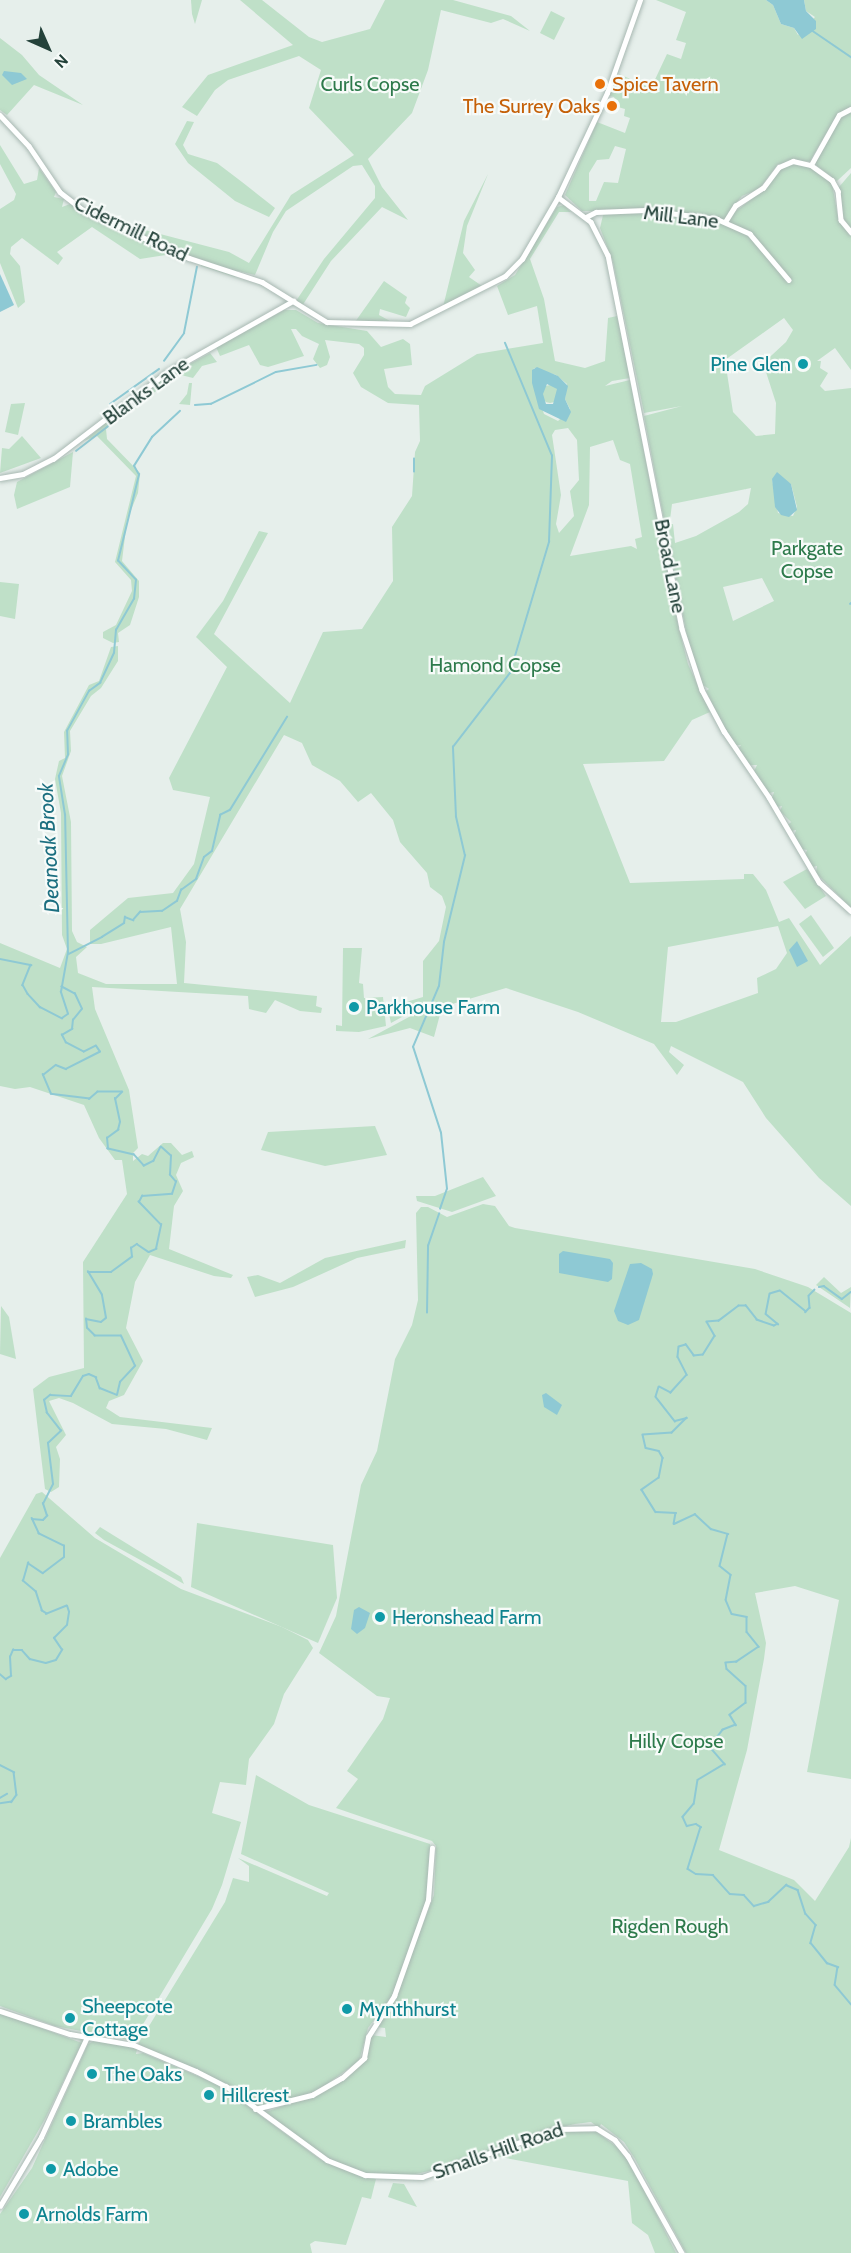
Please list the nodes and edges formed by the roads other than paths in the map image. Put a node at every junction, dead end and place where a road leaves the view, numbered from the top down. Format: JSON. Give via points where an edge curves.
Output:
{"nodes":[{"id":1,"x":640,"y":0,"type":"edge"},
{"id":2,"x":851,"y":109,"type":"edge"},
{"id":3,"x":0,"y":116,"type":"edge"},
{"id":4,"x":811,"y":165,"type":"junction"},
{"id":5,"x":558,"y":197,"type":"junction"},
{"id":6,"x":586,"y":217,"type":"junction"},
{"id":7,"x":725,"y":222,"type":"junction"},
{"id":8,"x":851,"y":232,"type":"edge"},
{"id":9,"x":789,"y":280,"type":"dead end"},
{"id":10,"x":293,"y":302,"type":"junction"},
{"id":11,"x":0,"y":478,"type":"edge"},
{"id":12,"x":851,"y":911,"type":"edge"},
{"id":13,"x":432,"y":1848,"type":"dead end"},
{"id":14,"x":0,"y":2010,"type":"edge"},
{"id":15,"x":87,"y":2037,"type":"junction"},
{"id":16,"x":255,"y":2109,"type":"junction"},
{"id":17,"x":0,"y":2206,"type":"edge"},
{"id":18,"x":682,"y":2253,"type":"edge"}],
"edges":[{"from":1,"to":5,"type":"street","name":"Cidermill Road","via":[[617,71]]},
{"from":2,"to":4,"type":"street","via":[[839,115]]},
{"from":3,"to":10,"type":"street","name":"Cidermill Road","via":[[29,146],[60,192],[77,207],[189,258],[262,282]]},
{"from":4,"to":7,"type":"street","via":[[793,161],[779,167],[762,188],[735,206]]},
{"from":4,"to":8,"type":"street","via":[[835,184],[841,220]]},
{"from":5,"to":6,"type":"street","name":"Broad Lane"},
{"from":5,"to":10,"type":"street","name":"Cidermill Road","via":[[512,272],[422,321],[385,326],[327,322]]},
{"from":6,"to":7,"type":"street","name":"Mill Lane","via":[[596,212],[645,210],[700,215]]},
{"from":6,"to":12,"type":"street","name":"Broad Lane","via":[[602,237],[608,255],[682,629],[693,667],[724,731],[769,797],[815,877]]},
{"from":7,"to":9,"type":"street","name":"Mill Lane","via":[[753,237]]},
{"from":10,"to":11,"type":"street","name":"Blanks Lane","via":[[166,372],[54,459],[23,474]]},
{"from":13,"to":16,"type":"street","via":[[428,1900],[394,1995],[368,2037],[364,2058],[342,2078],[312,2095]]},
{"from":14,"to":15,"type":"street","name":"Smalls Hill Road"},
{"from":15,"to":16,"type":"street","name":"Smalls Hill Road","via":[[134,2045],[196,2071],[226,2086]]},
{"from":15,"to":17,"type":"street","via":[[41,2137]]},
{"from":16,"to":18,"type":"street","name":"Smalls Hill Road","via":[[341,2167],[365,2175],[404,2179],[439,2173],[557,2129],[596,2128],[615,2140],[628,2156]]}]}
